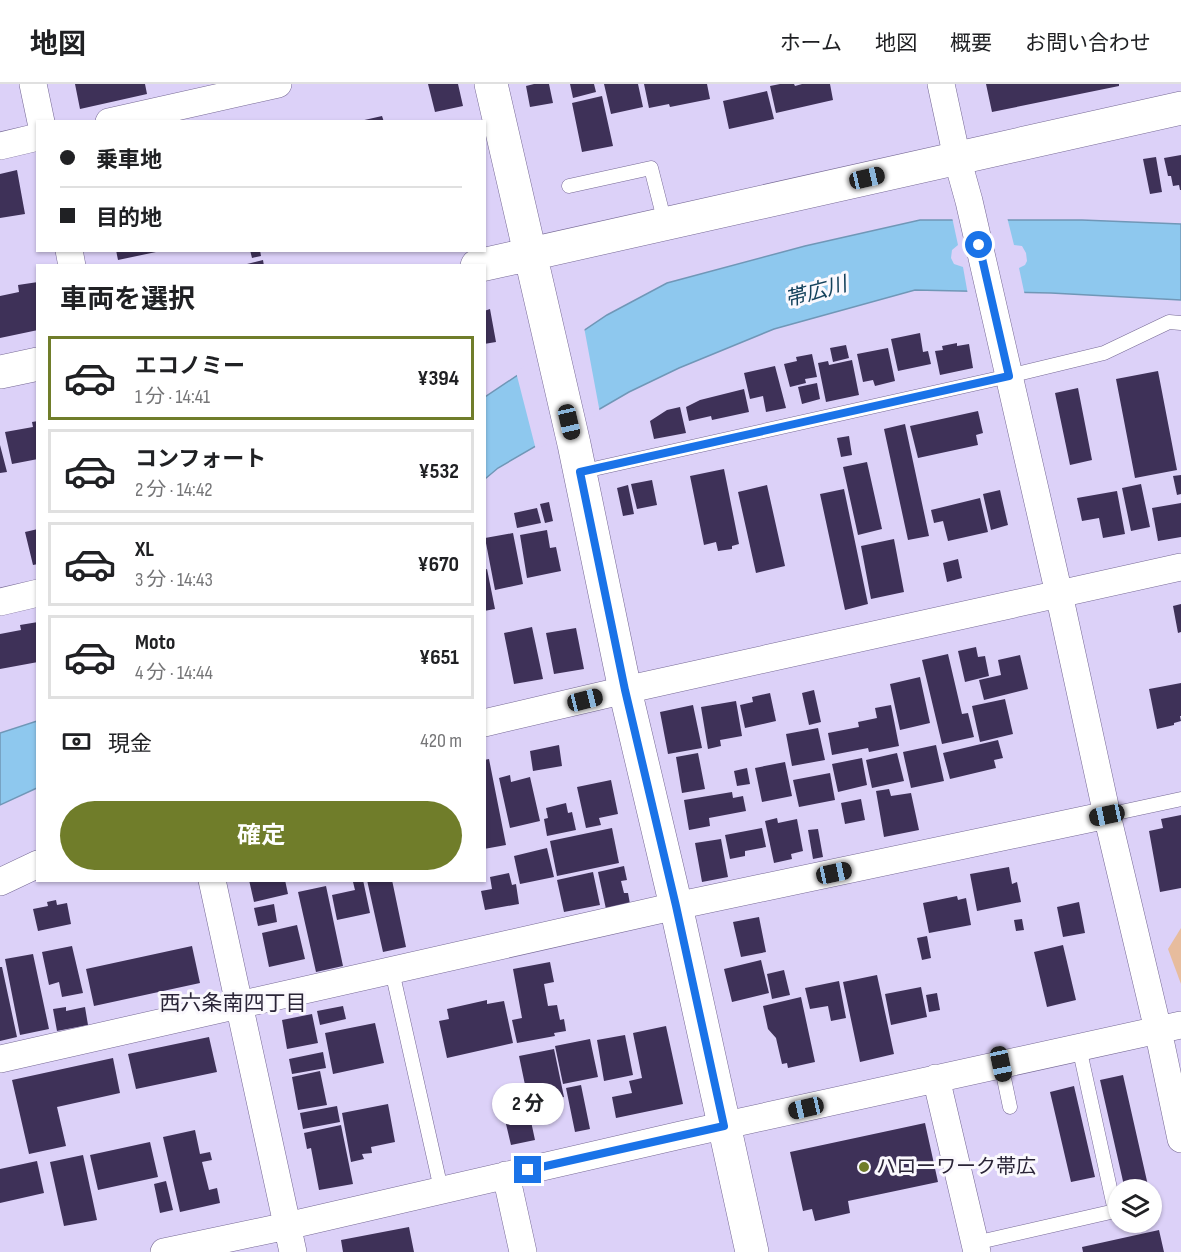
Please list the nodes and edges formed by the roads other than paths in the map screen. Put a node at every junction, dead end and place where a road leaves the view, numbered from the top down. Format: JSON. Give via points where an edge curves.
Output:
{"nodes":[{"id":1,"x":33,"y":84,"type":"edge"},
{"id":2,"x":278,"y":84,"type":"edge"},
{"id":3,"x":491,"y":84,"type":"edge"},
{"id":4,"x":941,"y":84,"type":"edge"},
{"id":5,"x":1181,"y":108,"type":"edge"},
{"id":6,"x":41,"y":120,"type":"edge"},
{"id":7,"x":118,"y":120,"type":"edge"},
{"id":8,"x":36,"y":137,"type":"edge"},
{"id":9,"x":0,"y":146,"type":"edge"},
{"id":10,"x":957,"y":158,"type":"junction"},
{"id":11,"x":569,"y":186,"type":"dead end"},
{"id":12,"x":666,"y":223,"type":"junction"},
{"id":13,"x":530,"y":254,"type":"junction"},
{"id":14,"x":486,"y":264,"type":"edge"},
{"id":15,"x":1181,"y":323,"type":"edge"},
{"id":16,"x":36,"y":364,"type":"edge"},
{"id":17,"x":0,"y":372,"type":"edge"},
{"id":18,"x":1009,"y":376,"type":"junction"},
{"id":19,"x":577,"y":458,"type":"junction"},
{"id":20,"x":1181,"y":567,"type":"edge"},
{"id":21,"x":36,"y":593,"type":"edge"},
{"id":22,"x":1059,"y":594,"type":"junction"},
{"id":23,"x":0,"y":602,"type":"edge"},
{"id":24,"x":625,"y":690,"type":"junction"},
{"id":25,"x":486,"y":723,"type":"edge"},
{"id":26,"x":1181,"y":799,"type":"edge"},
{"id":27,"x":1107,"y":815,"type":"junction"},
{"id":28,"x":36,"y":865,"type":"edge"},
{"id":29,"x":0,"y":882,"type":"edge"},
{"id":30,"x":212,"y":882,"type":"edge"},
{"id":31,"x":676,"y":906,"type":"junction"},
{"id":32,"x":392,"y":971,"type":"junction"},
{"id":33,"x":240,"y":1005,"type":"junction"},
{"id":34,"x":1170,"y":1027,"type":"edge"},
{"id":35,"x":1079,"y":1047,"type":"junction"},
{"id":36,"x":0,"y":1059,"type":"edge"},
{"id":37,"x":1001,"y":1064,"type":"junction"},
{"id":38,"x":936,"y":1078,"type":"junction"},
{"id":39,"x":1010,"y":1107,"type":"dead end"},
{"id":40,"x":724,"y":1126,"type":"junction"},
{"id":41,"x":1181,"y":1139,"type":"edge"},
{"id":42,"x":506,"y":1175,"type":"junction"},
{"id":43,"x":441,"y":1189,"type":"junction"},
{"id":44,"x":287,"y":1226,"type":"junction"},
{"id":45,"x":976,"y":1248,"type":"edge"},
{"id":46,"x":164,"y":1252,"type":"edge"},
{"id":47,"x":293,"y":1252,"type":"edge"},
{"id":48,"x":523,"y":1252,"type":"edge"},
{"id":49,"x":752,"y":1252,"type":"edge"}],
"edges":[{"from":1,"to":6,"type":"street"},
{"from":2,"to":7,"type":"street"},
{"from":3,"to":13,"type":"street"},
{"from":4,"to":10,"type":"street"},
{"from":5,"to":10,"type":"street"},
{"from":8,"to":9,"type":"street"},
{"from":10,"to":12,"type":"street"},
{"from":10,"to":18,"type":"street"},
{"from":11,"to":12,"type":"lane","via":[[651,168]]},
{"from":12,"to":13,"type":"street"},
{"from":13,"to":14,"type":"street"},
{"from":13,"to":19,"type":"street"},
{"from":15,"to":18,"type":"lane","via":[[1169,322],[1104,353]]},
{"from":16,"to":17,"type":"street"},
{"from":18,"to":19,"type":"lane"},
{"from":18,"to":22,"type":"street"},
{"from":19,"to":24,"type":"street"},
{"from":20,"to":22,"type":"street"},
{"from":21,"to":23,"type":"street"},
{"from":22,"to":24,"type":"street"},
{"from":22,"to":27,"type":"street"},
{"from":24,"to":25,"type":"street"},
{"from":24,"to":31,"type":"street"},
{"from":26,"to":27,"type":"lane"},
{"from":27,"to":31,"type":"street"},
{"from":27,"to":34,"type":"street"},
{"from":28,"to":29,"type":"street"},
{"from":30,"to":33,"type":"street"},
{"from":31,"to":32,"type":"street"},
{"from":31,"to":40,"type":"street"},
{"from":32,"to":33,"type":"street"},
{"from":32,"to":43,"type":"lane"},
{"from":33,"to":36,"type":"street"},
{"from":33,"to":44,"type":"street"},
{"from":34,"to":35,"type":"street"},
{"from":34,"to":41,"type":"street"},
{"from":35,"to":37,"type":"street"},
{"from":35,"to":45,"type":"lane","via":[[1115,1211]]},
{"from":37,"to":38,"type":"street"},
{"from":37,"to":39,"type":"lane"},
{"from":38,"to":40,"type":"street"},
{"from":38,"to":45,"type":"street"},
{"from":40,"to":42,"type":"street"},
{"from":40,"to":49,"type":"street"},
{"from":42,"to":43,"type":"street"},
{"from":42,"to":48,"type":"street"},
{"from":43,"to":44,"type":"street"},
{"from":44,"to":46,"type":"street"},
{"from":44,"to":47,"type":"street"}]}
